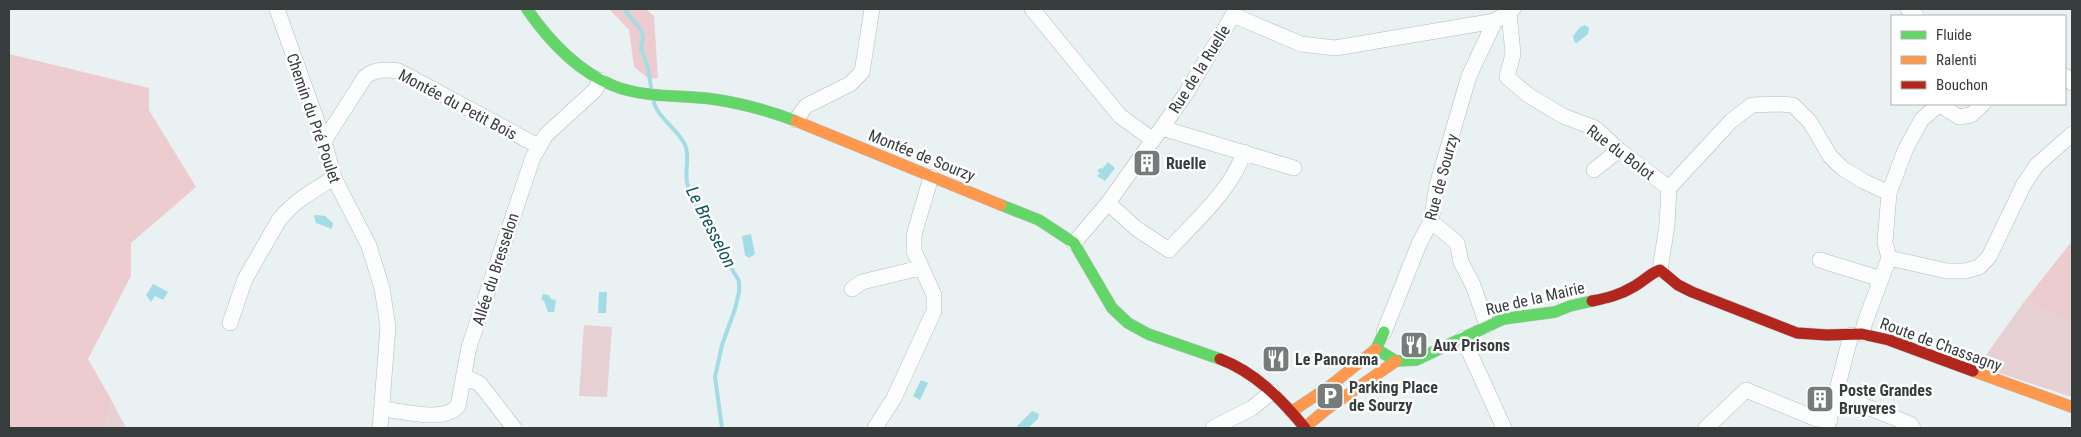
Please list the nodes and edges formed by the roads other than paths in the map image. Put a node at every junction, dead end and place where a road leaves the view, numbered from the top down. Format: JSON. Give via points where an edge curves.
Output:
{"nodes":[{"id":1,"x":277,"y":9,"type":"edge"},
{"id":2,"x":527,"y":9,"type":"edge"},
{"id":3,"x":872,"y":9,"type":"edge"},
{"id":4,"x":1032,"y":9,"type":"edge"},
{"id":5,"x":1511,"y":11,"type":"edge"},
{"id":6,"x":1496,"y":22,"type":"junction"},
{"id":7,"x":600,"y":80,"type":"junction"},
{"id":8,"x":1939,"y":105,"type":"edge"},
{"id":9,"x":1942,"y":105,"type":"edge"},
{"id":10,"x":1982,"y":105,"type":"edge"},
{"id":11,"x":796,"y":120,"type":"junction"},
{"id":12,"x":1162,"y":128,"type":"junction"},
{"id":13,"x":2072,"y":134,"type":"edge"},
{"id":14,"x":1152,"y":140,"type":"junction"},
{"id":15,"x":324,"y":141,"type":"junction"},
{"id":16,"x":538,"y":146,"type":"junction"},
{"id":17,"x":1619,"y":150,"type":"junction"},
{"id":18,"x":1244,"y":152,"type":"junction"},
{"id":19,"x":1294,"y":168,"type":"dead end"},
{"id":20,"x":1594,"y":170,"type":"dead end"},
{"id":21,"x":931,"y":177,"type":"junction"},
{"id":22,"x":334,"y":178,"type":"junction"},
{"id":23,"x":1669,"y":188,"type":"junction"},
{"id":24,"x":1889,"y":193,"type":"junction"},
{"id":25,"x":1108,"y":203,"type":"junction"},
{"id":26,"x":1432,"y":221,"type":"junction"},
{"id":27,"x":1074,"y":243,"type":"junction"},
{"id":28,"x":1889,"y":258,"type":"junction"},
{"id":29,"x":1820,"y":260,"type":"dead end"},
{"id":30,"x":920,"y":268,"type":"junction"},
{"id":31,"x":1660,"y":270,"type":"junction"},
{"id":32,"x":1881,"y":279,"type":"junction"},
{"id":33,"x":852,"y":289,"type":"dead end"},
{"id":34,"x":230,"y":323,"type":"dead end"},
{"id":35,"x":1486,"y":325,"type":"junction"},
{"id":36,"x":1384,"y":332,"type":"joint"},
{"id":37,"x":1857,"y":334,"type":"junction"},
{"id":38,"x":1463,"y":338,"type":"junction"},
{"id":39,"x":1376,"y":349,"type":"junction"},
{"id":40,"x":1396,"y":361,"type":"junction"},
{"id":41,"x":464,"y":376,"type":"junction"},
{"id":42,"x":1272,"y":392,"type":"junction"},
{"id":43,"x":1837,"y":395,"type":"junction"},
{"id":44,"x":2072,"y":407,"type":"edge"},
{"id":45,"x":382,"y":409,"type":"junction"},
{"id":46,"x":1291,"y":412,"type":"junction"},
{"id":47,"x":1828,"y":424,"type":"edge"},
{"id":48,"x":380,"y":428,"type":"edge"},
{"id":49,"x":514,"y":428,"type":"edge"},
{"id":50,"x":875,"y":428,"type":"edge"},
{"id":51,"x":1212,"y":428,"type":"edge"},
{"id":52,"x":1305,"y":428,"type":"edge"},
{"id":53,"x":1504,"y":428,"type":"edge"},
{"id":54,"x":1706,"y":428,"type":"edge"},
{"id":55,"x":1913,"y":428,"type":"edge"}],
"edges":[{"from":1,"to":15,"type":"street","name":"Chemin du Pré Poulet"},
{"from":2,"to":7,"type":"street","name":"Montée de Sourzy","via":[[556,46]]},
{"from":3,"to":11,"type":"street","via":[[862,72],[850,84],[806,106]]},
{"from":4,"to":14,"type":"street","via":[[1120,116]]},
{"from":5,"to":6,"type":"street"},
{"from":5,"to":17,"type":"street","name":"Rue du Bolot","via":[[1513,54],[1507,77],[1528,95],[1563,116],[1595,128]]},
{"from":6,"to":12,"type":"street","name":"Rue de la Ruelle","via":[[1335,48],[1301,44],[1233,15]]},
{"from":6,"to":26,"type":"street","name":"Rue de Sourzy","via":[[1470,76],[1437,186]]},
{"from":7,"to":11,"type":"street","name":"Montée de Sourzy","via":[[642,93],[713,99]]},
{"from":7,"to":16,"type":"street","name":"Allée du Bresselon","via":[[595,90]]},
{"from":8,"to":24,"type":"street","via":[[1922,120],[1906,148]]},
{"from":9,"to":10,"type":"street","via":[[1960,117],[1971,115]]},
{"from":11,"to":21,"type":"street","name":"Montée de Sourzy"},
{"from":12,"to":14,"type":"street","name":"Rue de la Ruelle"},
{"from":12,"to":18,"type":"street"},
{"from":13,"to":28,"type":"street","via":[[2037,165],[2024,184],[1989,256],[1979,267],[1947,271]]},
{"from":14,"to":25,"type":"street","name":"Rue de la Ruelle"},
{"from":15,"to":16,"type":"street","name":"Montée du Petit Bois","via":[[365,77],[381,70],[399,71]]},
{"from":15,"to":22,"type":"street","name":"Chemin du Pré Poulet"},
{"from":16,"to":41,"type":"street","name":"Allée du Bresselon","via":[[469,347]]},
{"from":17,"to":20,"type":"street"},
{"from":17,"to":23,"type":"street","name":"Rue du Bolot"},
{"from":18,"to":19,"type":"street"},
{"from":18,"to":25,"type":"street","via":[[1220,194],[1169,250],[1136,229]]},
{"from":21,"to":27,"type":"street","name":"Montée de Sourzy","via":[[1040,220]]},
{"from":21,"to":30,"type":"street","via":[[914,235],[914,251]]},
{"from":22,"to":34,"type":"street","via":[[308,193],[279,220],[245,279]]},
{"from":22,"to":45,"type":"street","name":"Chemin du Pré Poulet","via":[[369,246],[382,288],[388,327]]},
{"from":23,"to":24,"type":"street","via":[[1731,121],[1752,105],[1777,104],[1793,106],[1810,122],[1830,156],[1842,168]]},
{"from":23,"to":31,"type":"street","name":"Rue du Bolot"},
{"from":24,"to":28,"type":"street","via":[[1885,242]]},
{"from":25,"to":27,"type":"street","name":"Rue de la Ruelle"},
{"from":26,"to":35,"type":"street","via":[[1457,243],[1461,262],[1473,285]]},
{"from":26,"to":36,"type":"street","name":"Rue de Sourzy","via":[[1418,244]]},
{"from":27,"to":42,"type":"street","name":"Montée de Sourzy","via":[[1112,308],[1128,324],[1225,361],[1248,372]]},
{"from":28,"to":32,"type":"street"},
{"from":29,"to":32,"type":"street"},
{"from":30,"to":33,"type":"street","via":[[862,282]]},
{"from":30,"to":50,"type":"street","via":[[934,294],[934,311],[894,398]]},
{"from":31,"to":35,"type":"street","name":"Rue de la Mairie","via":[[1620,295]]},
{"from":31,"to":37,"type":"street","name":"Route de Chassagny","via":[[1692,292],[1797,333]]},
{"from":32,"to":37,"type":"street"},
{"from":35,"to":38,"type":"street","name":"Rue de la Mairie"},
{"from":36,"to":39,"type":"street"},
{"from":37,"to":43,"type":"street"},
{"from":37,"to":44,"type":"street","name":"Route de Chassagny","via":[[1889,340]]},
{"from":38,"to":40,"type":"street","name":"Rue de la Mairie","via":[[1416,360]]},
{"from":38,"to":53,"type":"street"},
{"from":39,"to":40,"type":"street"},
{"from":39,"to":46,"type":"street"},
{"from":40,"to":52,"type":"street","via":[[1326,409]]},
{"from":41,"to":45,"type":"street","name":"Allée du Bresselon","via":[[458,406],[448,414],[438,416]]},
{"from":41,"to":49,"type":"street","via":[[480,384]]},
{"from":42,"to":46,"type":"street","name":"Montée de Sourzy"},
{"from":42,"to":51,"type":"street","via":[[1252,408]]},
{"from":43,"to":47,"type":"street"},
{"from":43,"to":55,"type":"street"},
{"from":45,"to":48,"type":"street","name":"Chemin du Pré Poulet"},
{"from":46,"to":52,"type":"street","name":"Montée de Sourzy"},
{"from":47,"to":54,"type":"street","via":[[1746,390]]}]}
